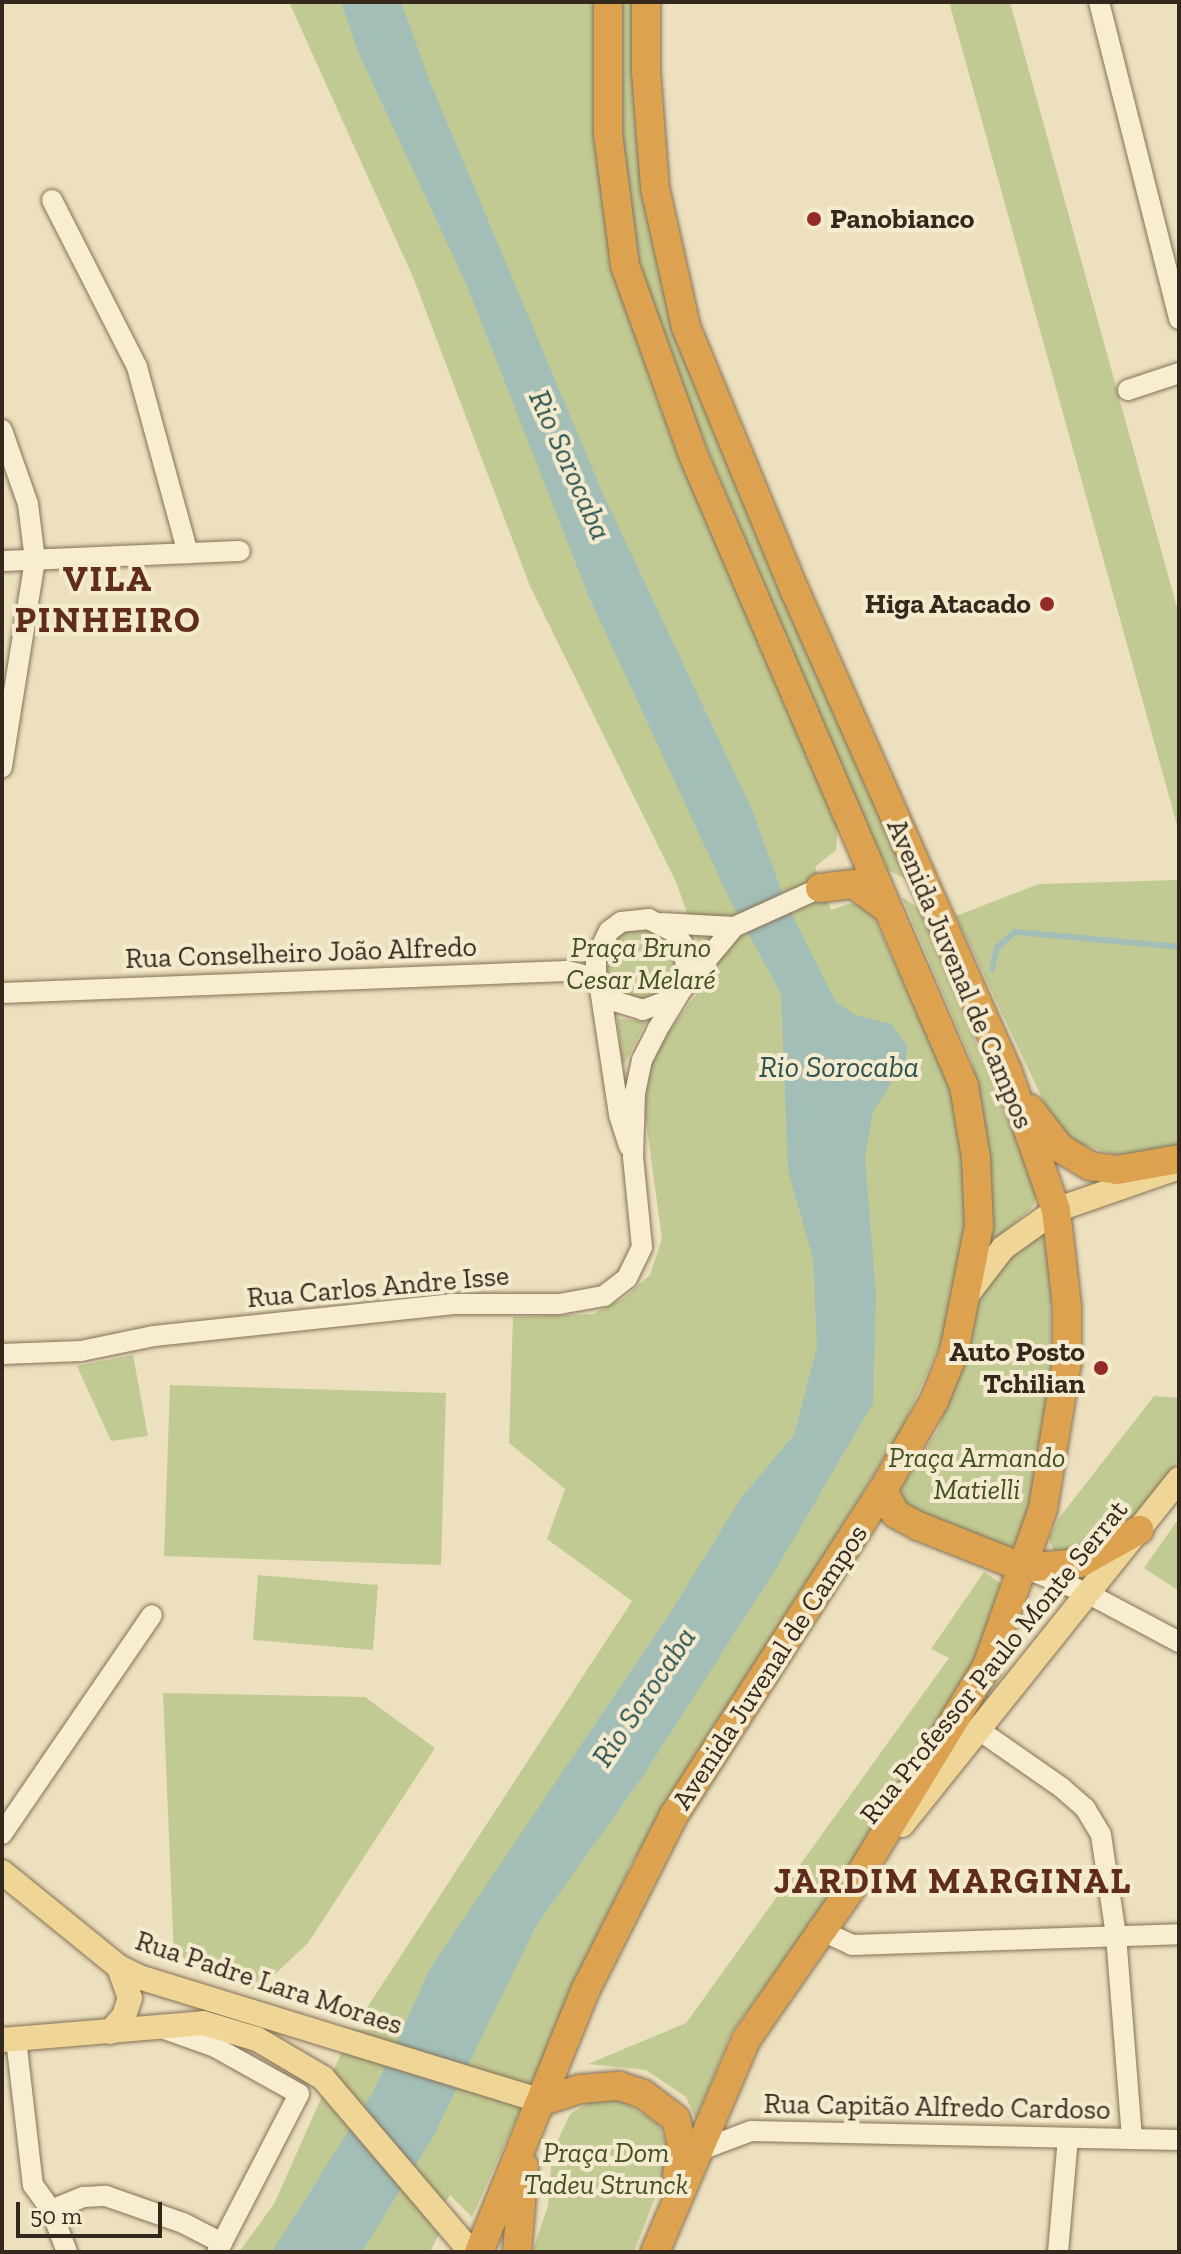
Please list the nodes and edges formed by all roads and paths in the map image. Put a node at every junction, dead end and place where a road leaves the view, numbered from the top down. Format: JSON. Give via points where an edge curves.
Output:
{"nodes":[{"id":1,"x":608,"y":2,"type":"edge"},
{"id":2,"x":646,"y":2,"type":"edge"},
{"id":3,"x":1099,"y":2,"type":"edge"},
{"id":4,"x":52,"y":200,"type":"dead end"},
{"id":5,"x":1179,"y":319,"type":"edge"},
{"id":6,"x":1179,"y":373,"type":"edge"},
{"id":7,"x":1128,"y":390,"type":"dead end"},
{"id":8,"x":2,"y":430,"type":"edge"},
{"id":9,"x":240,"y":551,"type":"dead end"},
{"id":10,"x":188,"y":553,"type":"junction"},
{"id":11,"x":35,"y":560,"type":"junction"},
{"id":12,"x":2,"y":561,"type":"edge"},
{"id":13,"x":2,"y":767,"type":"edge"},
{"id":14,"x":853,"y":830,"type":"junction"},
{"id":15,"x":868,"y":867,"type":"junction"},
{"id":16,"x":820,"y":888,"type":"junction"},
{"id":17,"x":889,"y":913,"type":"junction"},
{"id":18,"x":937,"y":913,"type":"junction"},
{"id":19,"x":662,"y":923,"type":"junction"},
{"id":20,"x":734,"y":927,"type":"junction"},
{"id":21,"x":599,"y":982,"type":"junction"},
{"id":22,"x":682,"y":989,"type":"junction"},
{"id":23,"x":2,"y":993,"type":"edge"},
{"id":24,"x":1007,"y":1070,"type":"junction"},
{"id":25,"x":633,"y":1157,"type":"junction"},
{"id":26,"x":1179,"y":1159,"type":"edge"},
{"id":27,"x":1179,"y":1167,"type":"edge"},
{"id":28,"x":1056,"y":1210,"type":"junction"},
{"id":29,"x":967,"y":1295,"type":"junction"},
{"id":30,"x":2,"y":1354,"type":"edge"},
{"id":31,"x":1179,"y":1479,"type":"edge"},
{"id":32,"x":883,"y":1490,"type":"junction"},
{"id":33,"x":1139,"y":1530,"type":"junction"},
{"id":34,"x":1024,"y":1568,"type":"junction"},
{"id":35,"x":1087,"y":1593,"type":"junction"},
{"id":36,"x":152,"y":1615,"type":"dead end"},
{"id":37,"x":1179,"y":1642,"type":"edge"},
{"id":38,"x":979,"y":1730,"type":"junction"},
{"id":39,"x":2,"y":1834,"type":"edge"},
{"id":40,"x":2,"y":1872,"type":"edge"},
{"id":41,"x":855,"y":1883,"type":"junction"},
{"id":42,"x":818,"y":1929,"type":"junction"},
{"id":43,"x":1179,"y":1934,"type":"edge"},
{"id":44,"x":1116,"y":1935,"type":"junction"},
{"id":45,"x":119,"y":1967,"type":"junction"},
{"id":46,"x":162,"y":2028,"type":"junction"},
{"id":47,"x":110,"y":2032,"type":"junction"},
{"id":48,"x":9,"y":2039,"type":"edge"},
{"id":49,"x":543,"y":2101,"type":"junction"},
{"id":50,"x":1068,"y":2138,"type":"junction"},
{"id":51,"x":1132,"y":2139,"type":"junction"},
{"id":52,"x":1179,"y":2140,"type":"edge"},
{"id":53,"x":701,"y":2143,"type":"junction"},
{"id":54,"x":525,"y":2145,"type":"junction"},
{"id":55,"x":51,"y":2210,"type":"junction"},
{"id":56,"x":658,"y":2243,"type":"edge"},
{"id":57,"x":219,"y":2248,"type":"edge"},
{"id":58,"x":67,"y":2252,"type":"edge"},
{"id":59,"x":471,"y":2252,"type":"edge"},
{"id":60,"x":479,"y":2252,"type":"edge"},
{"id":61,"x":517,"y":2252,"type":"edge"},
{"id":62,"x":1058,"y":2252,"type":"edge"}],
"edges":[{"from":1,"to":14,"type":"highway","name":"Avenida Juvenal de Campos","via":[[608,134],[625,265],[658,367]]},
{"from":2,"to":18,"type":"highway","name":"Avenida Juvenal de Campos","via":[[655,188],[686,327]]},
{"from":3,"to":5,"type":"street"},
{"from":4,"to":10,"type":"street","via":[[137,367]]},
{"from":6,"to":7,"type":"street"},
{"from":8,"to":11,"type":"street","via":[[28,504]]},
{"from":9,"to":10,"type":"street"},
{"from":10,"to":11,"type":"street"},
{"from":11,"to":12,"type":"street"},
{"from":11,"to":13,"type":"street"},
{"from":14,"to":15,"type":"highway","name":"Avenida Juvenal de Campos"},
{"from":14,"to":16,"type":"highway","via":[[847,864]]},
{"from":15,"to":16,"type":"street"},
{"from":15,"to":17,"type":"highway","name":"Avenida Juvenal de Campos"},
{"from":15,"to":18,"type":"highway","via":[[907,885]]},
{"from":16,"to":17,"type":"highway","via":[[854,884]]},
{"from":16,"to":20,"type":"street"},
{"from":17,"to":29,"type":"highway","name":"Avenida Juvenal de Campos","via":[[964,1086],[980,1214]]},
{"from":18,"to":24,"type":"highway","name":"Avenida Juvenal de Campos"},
{"from":19,"to":20,"type":"street"},
{"from":19,"to":21,"type":"street","via":[[636,918],[609,931],[596,958]]},
{"from":19,"to":22,"type":"street","via":[[674,932],[687,959]]},
{"from":20,"to":22,"type":"street"},
{"from":21,"to":22,"type":"street","via":[[614,1001],[643,1010],[658,1007]]},
{"from":21,"to":23,"type":"street","name":"Rua Conselheiro João Alfredo","via":[[567,971]]},
{"from":21,"to":25,"type":"street","name":"Rua Carlos Andre Isse","via":[[619,1115]]},
{"from":22,"to":25,"type":"street","name":"Rua Carlos Andre Isse","via":[[639,1068]]},
{"from":24,"to":26,"type":"highway","via":[[1043,1129],[1060,1148],[1090,1166],[1117,1170]]},
{"from":24,"to":28,"type":"highway","name":"Avenida Juvenal de Campos"},
{"from":25,"to":30,"type":"street","name":"Rua Carlos Andre Isse","via":[[642,1247],[627,1278],[588,1302],[451,1304],[154,1336],[81,1351]]},
{"from":27,"to":28,"type":"main road"},
{"from":28,"to":29,"type":"main road","via":[[1003,1248]]},
{"from":28,"to":34,"type":"highway","name":"Avenida Juvenal de Campos","via":[[1067,1278],[1067,1362],[1043,1509]]},
{"from":29,"to":32,"type":"highway","name":"Avenida Juvenal de Campos","via":[[954,1352],[934,1401]]},
{"from":31,"to":33,"type":"main road","name":"Rua Professor Paulo Monte Serrat"},
{"from":32,"to":34,"type":"highway","via":[[896,1514]]},
{"from":32,"to":49,"type":"highway","name":"Avenida Juvenal de Campos","via":[[674,1815],[586,1989]]},
{"from":33,"to":34,"type":"highway","via":[[1090,1560]]},
{"from":33,"to":35,"type":"main road","name":"Rua Professor Paulo Monte Serrat"},
{"from":34,"to":35,"type":"street"},
{"from":34,"to":41,"type":"highway","name":"Avenida Juvenal de Campos","via":[[987,1666]]},
{"from":35,"to":37,"type":"street"},
{"from":35,"to":38,"type":"main road","name":"Rua Professor Paulo Monte Serrat"},
{"from":36,"to":39,"type":"street"},
{"from":38,"to":41,"type":"main road","name":"Rua Professor Paulo Monte Serrat"},
{"from":38,"to":44,"type":"street","via":[[1085,1808],[1101,1835]]},
{"from":40,"to":45,"type":"main road","name":"Rua Padre Lara Moraes"},
{"from":41,"to":42,"type":"highway","name":"Avenida Juvenal de Campos"},
{"from":42,"to":44,"type":"street","via":[[852,1945]]},
{"from":42,"to":53,"type":"highway","name":"Avenida Juvenal de Campos","via":[[746,2040]]},
{"from":43,"to":44,"type":"street"},
{"from":44,"to":51,"type":"street"},
{"from":45,"to":47,"type":"main road","via":[[130,1998]]},
{"from":45,"to":49,"type":"main road","name":"Rua Padre Lara Moraes"},
{"from":46,"to":47,"type":"main road"},
{"from":46,"to":57,"type":"street","via":[[215,2047],[299,2094]]},
{"from":46,"to":59,"type":"main road","via":[[203,2023],[257,2039],[323,2078]]},
{"from":47,"to":48,"type":"main road"},
{"from":48,"to":55,"type":"street","via":[[33,2185]]},
{"from":49,"to":54,"type":"highway","name":"Avenida Juvenal de Campos"},
{"from":49,"to":56,"type":"highway","via":[[581,2089],[619,2086],[643,2094],[676,2119],[682,2144]]},
{"from":50,"to":51,"type":"street","name":"Rua Capitão Alfredo Cardoso"},
{"from":50,"to":53,"type":"street","name":"Rua Capitão Alfredo Cardoso","via":[[751,2131]]},
{"from":50,"to":62,"type":"street"},
{"from":51,"to":52,"type":"street","name":"Rua Capitão Alfredo Cardoso"},
{"from":53,"to":56,"type":"highway","name":"Avenida Juvenal de Campos"},
{"from":54,"to":60,"type":"highway","name":"Avenida Juvenal de Campos"},
{"from":54,"to":61,"type":"highway"},
{"from":55,"to":57,"type":"street","via":[[84,2197],[106,2196],[183,2223]]},
{"from":55,"to":58,"type":"street"}]}
